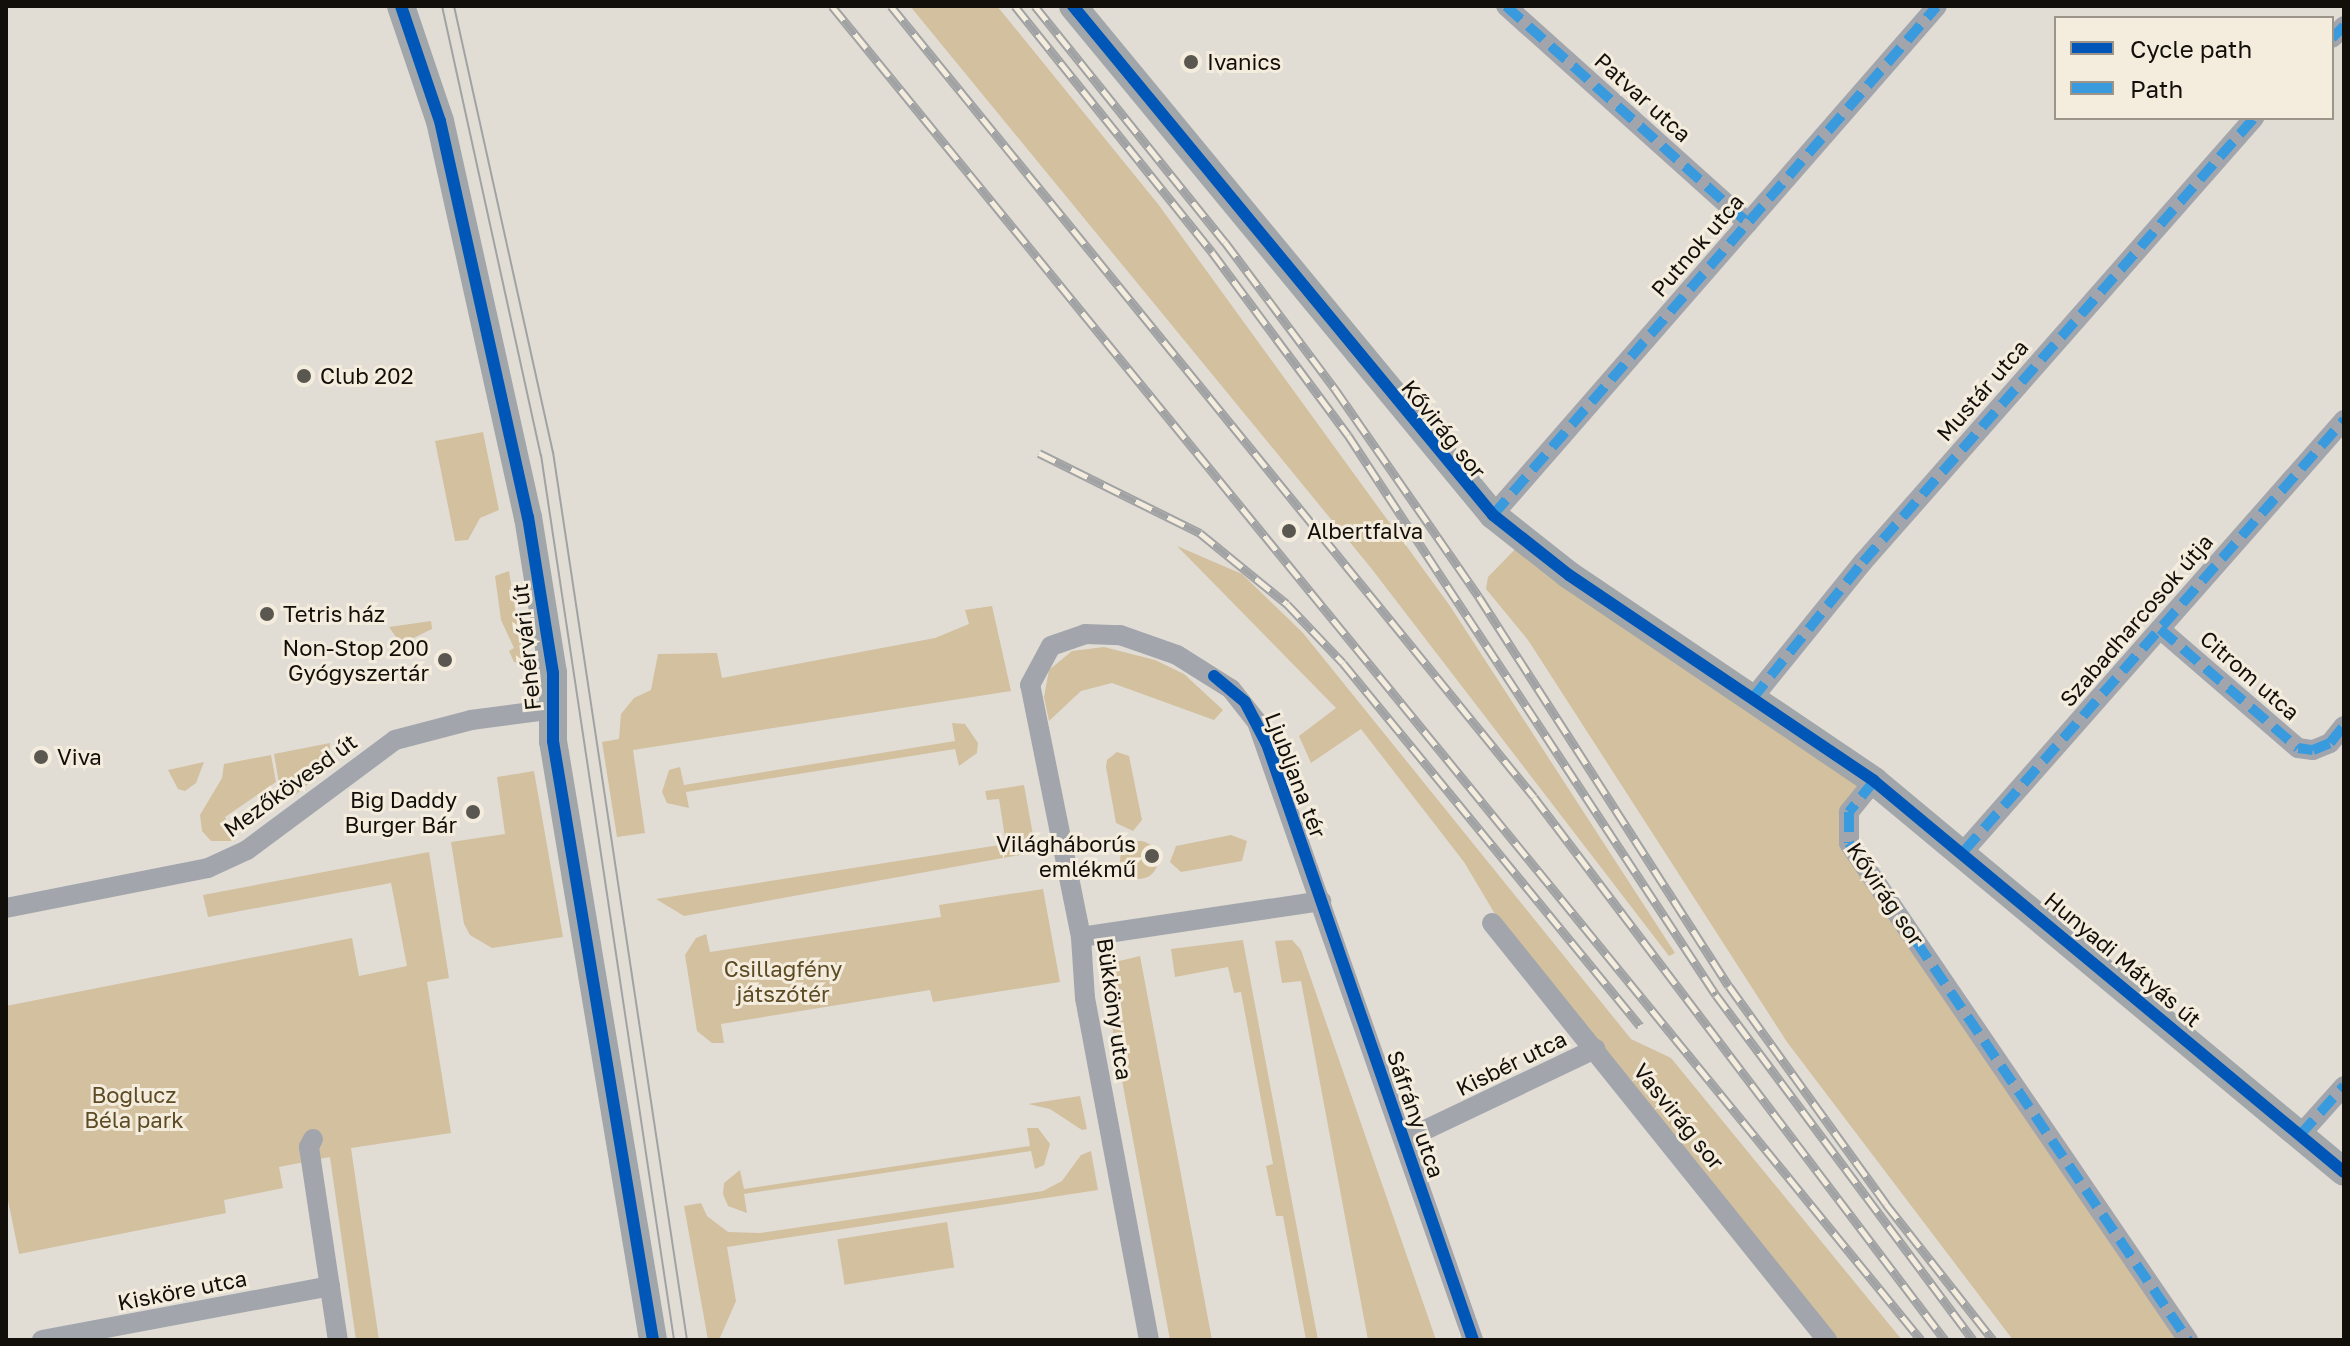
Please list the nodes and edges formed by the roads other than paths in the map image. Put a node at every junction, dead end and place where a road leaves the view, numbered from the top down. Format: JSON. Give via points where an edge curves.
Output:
{"nodes":[{"id":1,"x":401,"y":6,"type":"edge"},
{"id":2,"x":1073,"y":6,"type":"edge"},
{"id":3,"x":1506,"y":6,"type":"edge"},
{"id":4,"x":1937,"y":6,"type":"edge"},
{"id":5,"x":2252,"y":120,"type":"edge"},
{"id":6,"x":1748,"y":223,"type":"junction"},
{"id":7,"x":2344,"y":420,"type":"edge"},
{"id":8,"x":1493,"y":515,"type":"junction"},
{"id":9,"x":2160,"y":629,"type":"junction"},
{"id":10,"x":1030,"y":685,"type":"joint"},
{"id":11,"x":1752,"y":699,"type":"junction"},
{"id":12,"x":554,"y":709,"type":"junction"},
{"id":13,"x":2344,"y":726,"type":"edge"},
{"id":14,"x":1874,"y":781,"type":"junction"},
{"id":15,"x":1964,"y":851,"type":"junction"},
{"id":16,"x":1321,"y":901,"type":"junction"},
{"id":17,"x":6,"y":908,"type":"edge"},
{"id":18,"x":1492,"y":923,"type":"dead end"},
{"id":19,"x":1081,"y":937,"type":"junction"},
{"id":20,"x":1595,"y":1049,"type":"junction"},
{"id":21,"x":2344,"y":1086,"type":"edge"},
{"id":22,"x":2300,"y":1135,"type":"junction"},
{"id":23,"x":313,"y":1139,"type":"dead end"},
{"id":24,"x":1404,"y":1140,"type":"junction"},
{"id":25,"x":2344,"y":1172,"type":"edge"},
{"id":26,"x":330,"y":1286,"type":"junction"},
{"id":27,"x":42,"y":1340,"type":"edge"},
{"id":28,"x":338,"y":1340,"type":"edge"},
{"id":29,"x":653,"y":1340,"type":"edge"},
{"id":30,"x":1149,"y":1340,"type":"edge"},
{"id":31,"x":1473,"y":1340,"type":"edge"},
{"id":32,"x":1827,"y":1340,"type":"edge"},
{"id":33,"x":2188,"y":1340,"type":"edge"}],
"edges":[{"from":1,"to":12,"type":"street","name":"Fehérvári út","via":[[440,121],[502,389],[545,611]]},
{"from":2,"to":8,"type":"street","name":"Kővirág sor"},
{"from":3,"to":6,"type":"street","name":"Patvar utca"},
{"from":4,"to":6,"type":"street","name":"Putnok utca"},
{"from":5,"to":11,"type":"street","name":"Mustár utca","via":[[1863,562]]},
{"from":6,"to":8,"type":"street","name":"Putnok utca"},
{"from":7,"to":9,"type":"street","name":"Szabadharcosok útja"},
{"from":8,"to":11,"type":"street","name":"Kővirág sor","via":[[1553,564]]},
{"from":9,"to":13,"type":"street","name":"Citrom utca","via":[[2298,748],[2313,750],[2330,743]]},
{"from":9,"to":15,"type":"street","name":"Szabadharcosok útja"},
{"from":10,"to":16,"type":"street","name":"Ljubljana tér","via":[[1051,646],[1085,634],[1137,639],[1214,676],[1245,702],[1257,722]]},
{"from":10,"to":19,"type":"street","name":"Bükköny utca"},
{"from":11,"to":14,"type":"street","name":"Kővirág sor"},
{"from":12,"to":17,"type":"street","name":"Mezőkövesd út","via":[[471,720],[395,740],[247,850],[208,868]]},
{"from":12,"to":29,"type":"street","name":"Fehérvári út","via":[[553,741]]},
{"from":14,"to":15,"type":"street","name":"Hunyadi Mátyás út"},
{"from":14,"to":33,"type":"street","name":"Kővirág sor","via":[[1849,812],[1849,843]]},
{"from":15,"to":22,"type":"street","name":"Hunyadi Mátyás út"},
{"from":16,"to":19,"type":"street"},
{"from":16,"to":24,"type":"street","name":"Sáfrány utca"},
{"from":18,"to":20,"type":"street","name":"Vasvirág sor"},
{"from":19,"to":30,"type":"street","name":"Bükköny utca","via":[[1085,998]]},
{"from":20,"to":24,"type":"street","name":"Kisbér utca"},
{"from":20,"to":32,"type":"street","name":"Vasvirág sor"},
{"from":21,"to":22,"type":"street"},
{"from":22,"to":25,"type":"street","name":"Hunyadi Mátyás út"},
{"from":23,"to":26,"type":"street","via":[[309,1147]]},
{"from":24,"to":31,"type":"street","name":"Sáfrány utca"},
{"from":26,"to":27,"type":"street","name":"Kisköre utca"},
{"from":26,"to":28,"type":"street"}]}
